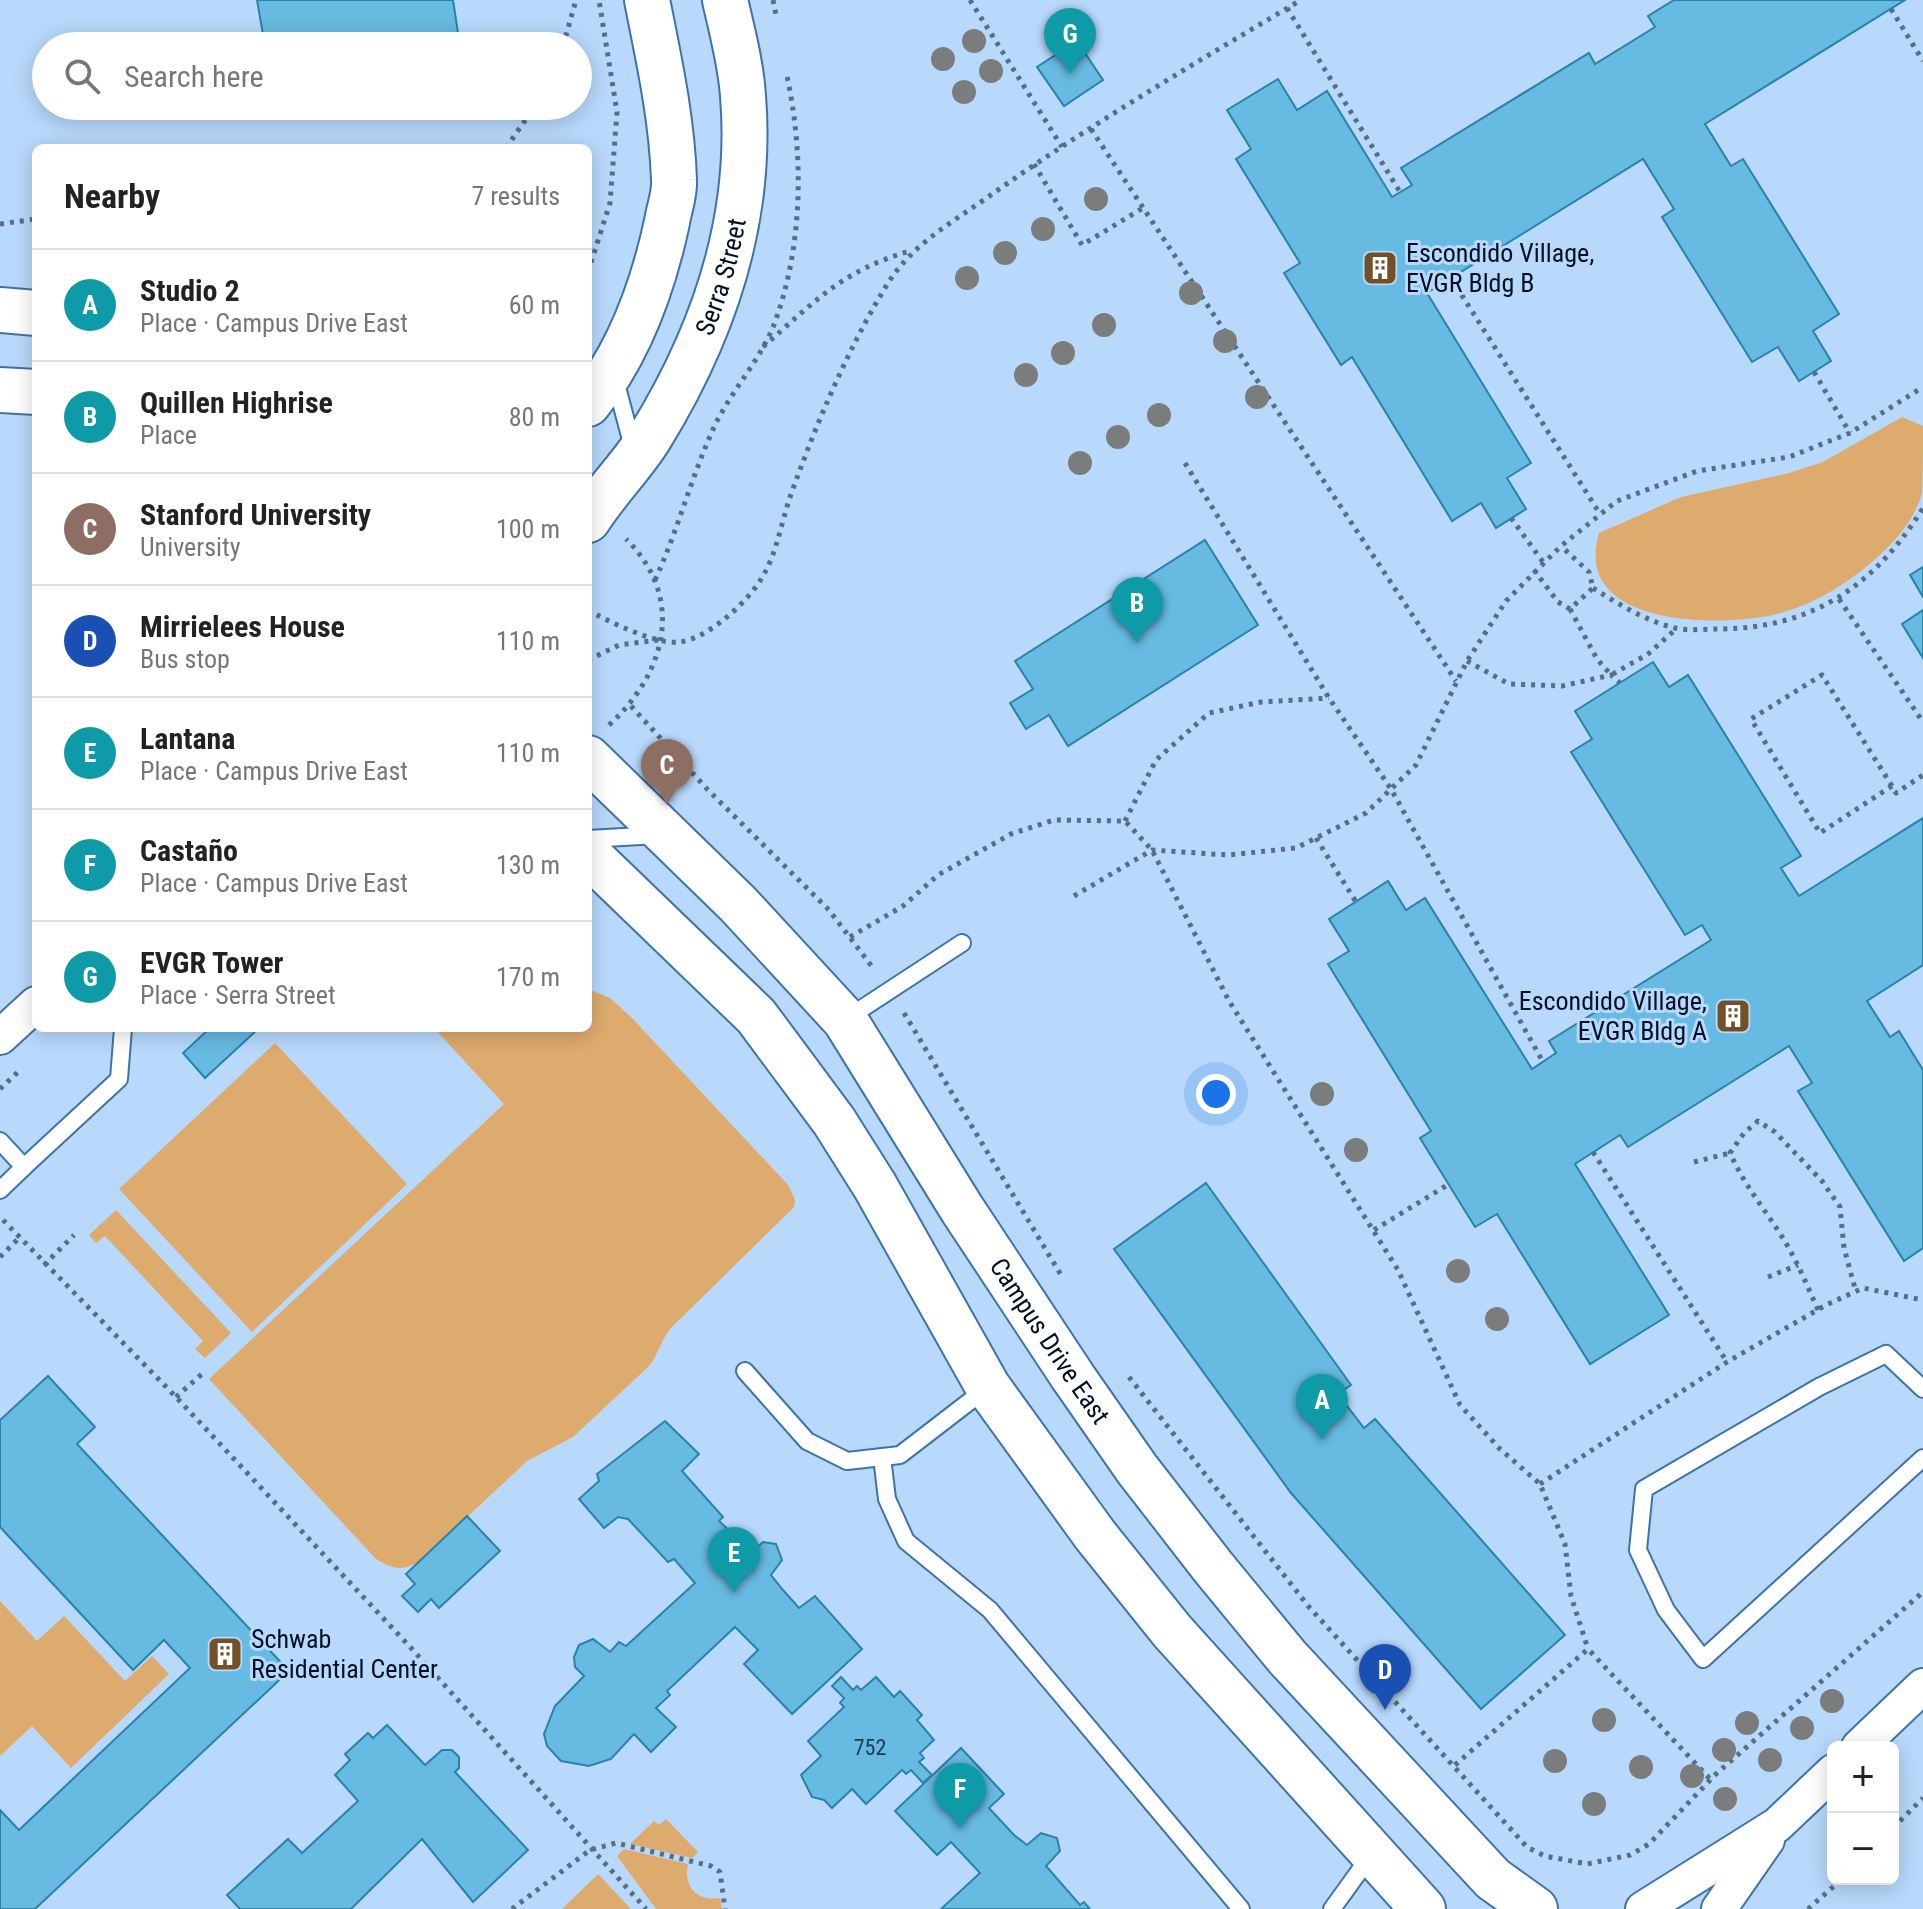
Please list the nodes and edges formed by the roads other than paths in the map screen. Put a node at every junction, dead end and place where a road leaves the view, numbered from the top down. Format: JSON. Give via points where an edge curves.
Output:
{"nodes":[{"id":1,"x":647,"y":0,"type":"edge"},
{"id":2,"x":725,"y":0,"type":"edge"},
{"id":3,"x":0,"y":310,"type":"edge"},
{"id":4,"x":32,"y":313,"type":"edge"},
{"id":5,"x":600,"y":388,"type":"edge"},
{"id":6,"x":0,"y":390,"type":"edge"},
{"id":7,"x":32,"y":392,"type":"edge"},
{"id":8,"x":636,"y":456,"type":"junction"},
{"id":9,"x":604,"y":526,"type":"edge"},
{"id":10,"x":596,"y":744,"type":"edge"},
{"id":11,"x":665,"y":835,"type":"junction"},
{"id":12,"x":592,"y":839,"type":"edge"},
{"id":13,"x":592,"y":858,"type":"edge"},
{"id":14,"x":962,"y":943,"type":"dead end"},
{"id":15,"x":32,"y":1008,"type":"edge"},
{"id":16,"x":845,"y":1020,"type":"junction"},
{"id":17,"x":123,"y":1032,"type":"edge"},
{"id":18,"x":0,"y":1037,"type":"edge"},
{"id":19,"x":0,"y":1141,"type":"edge"},
{"id":20,"x":24,"y":1167,"type":"junction"},
{"id":21,"x":0,"y":1190,"type":"edge"},
{"id":22,"x":745,"y":1371,"type":"dead end"},
{"id":23,"x":988,"y":1387,"type":"junction"},
{"id":24,"x":1923,"y":1389,"type":"edge"},
{"id":25,"x":882,"y":1457,"type":"junction"},
{"id":26,"x":1923,"y":1458,"type":"edge"},
{"id":27,"x":1923,"y":1686,"type":"edge"},
{"id":28,"x":1865,"y":1741,"type":"edge"},
{"id":29,"x":1827,"y":1778,"type":"edge"},
{"id":30,"x":1777,"y":1825,"type":"junction"},
{"id":31,"x":1372,"y":1853,"type":"junction"},
{"id":32,"x":1241,"y":1909,"type":"edge"},
{"id":33,"x":1332,"y":1909,"type":"edge"},
{"id":34,"x":1423,"y":1909,"type":"edge"},
{"id":35,"x":1535,"y":1909,"type":"edge"},
{"id":36,"x":1643,"y":1909,"type":"edge"},
{"id":37,"x":1719,"y":1909,"type":"edge"}],
"edges":[{"from":1,"to":5,"type":"street","via":[[667,99],[675,184],[661,248],[633,331]]},
{"from":2,"to":8,"type":"street","name":"Serra Street","via":[[743,94],[744,157],[736,240],[696,352]]},
{"from":3,"to":4,"type":"street"},
{"from":5,"to":8,"type":"lane"},
{"from":6,"to":7,"type":"street"},
{"from":8,"to":9,"type":"street","name":"Serra Street"},
{"from":10,"to":11,"type":"street","name":"Campus Drive East"},
{"from":11,"to":12,"type":"lane"},
{"from":11,"to":16,"type":"street","name":"Campus Drive East","via":[[738,904]]},
{"from":13,"to":23,"type":"street","via":[[764,1026],[875,1186]]},
{"from":14,"to":16,"type":"lane"},
{"from":15,"to":18,"type":"street"},
{"from":16,"to":35,"type":"street","name":"Campus Drive East","via":[[1073,1377],[1203,1555],[1287,1657],[1493,1879]]},
{"from":17,"to":20,"type":"lane","via":[[119,1079]]},
{"from":19,"to":20,"type":"lane"},
{"from":20,"to":21,"type":"lane"},
{"from":22,"to":25,"type":"lane","via":[[807,1441],[847,1461]]},
{"from":23,"to":25,"type":"lane","via":[[900,1455]]},
{"from":23,"to":31,"type":"street","via":[[1172,1631]]},
{"from":24,"to":26,"type":"lane","via":[[1886,1354],[1819,1387],[1644,1489],[1638,1550],[1666,1610],[1703,1659]]},
{"from":25,"to":32,"type":"lane","via":[[887,1499],[906,1541],[990,1610]]},
{"from":27,"to":28,"type":"street"},
{"from":29,"to":30,"type":"street"},
{"from":30,"to":36,"type":"street"},
{"from":30,"to":37,"type":"street"},
{"from":31,"to":33,"type":"lane"},
{"from":31,"to":34,"type":"street"}]}
